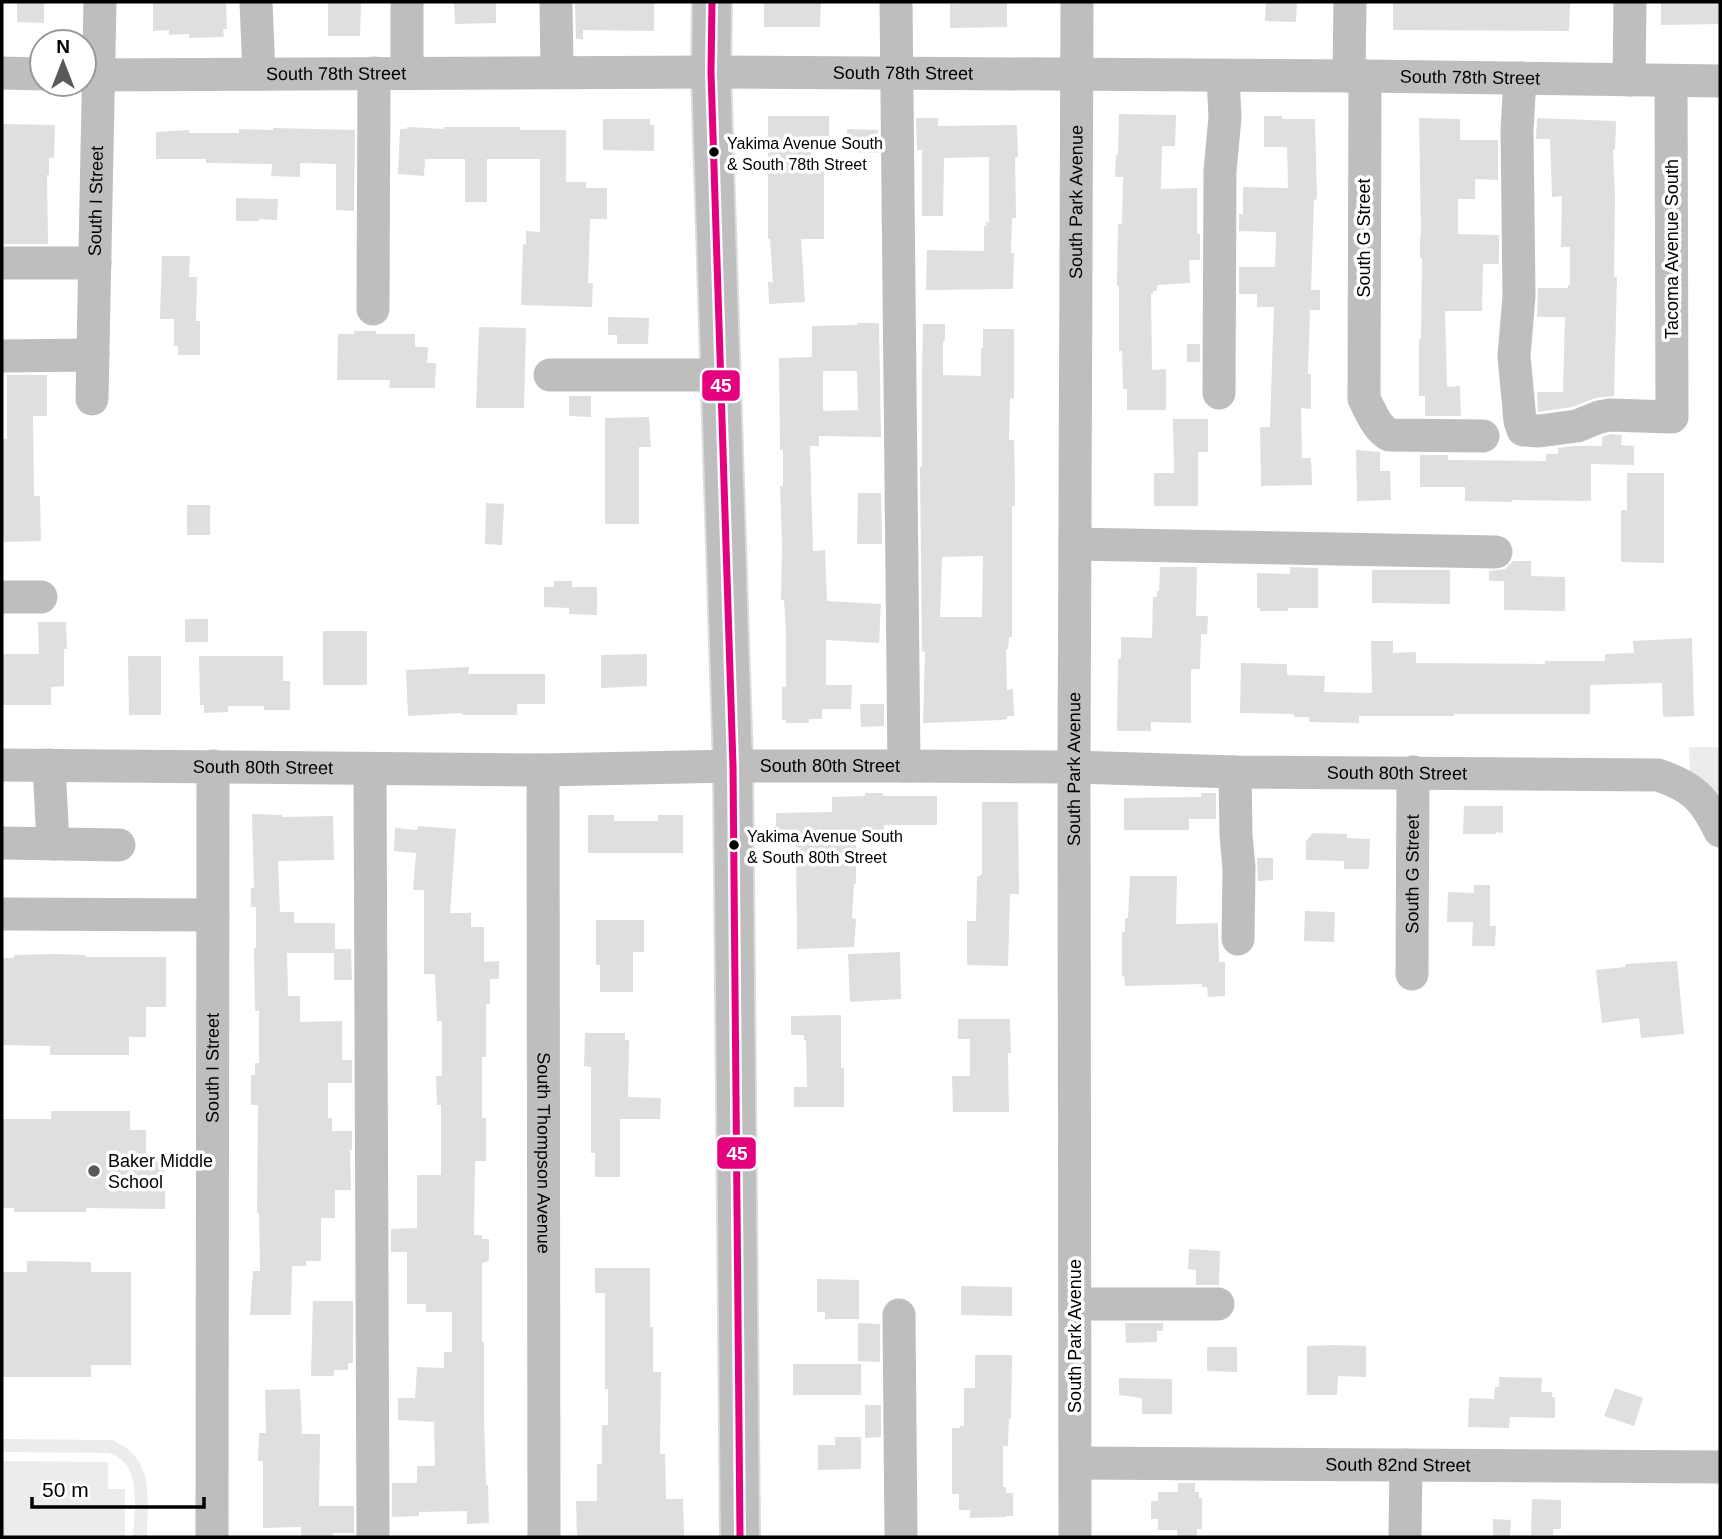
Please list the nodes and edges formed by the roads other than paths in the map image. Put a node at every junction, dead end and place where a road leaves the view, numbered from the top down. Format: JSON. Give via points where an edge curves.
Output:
{"nodes":[{"id":1,"x":100,"y":2,"type":"edge"},
{"id":2,"x":256,"y":2,"type":"edge"},
{"id":3,"x":407,"y":2,"type":"edge"},
{"id":4,"x":556,"y":2,"type":"edge"},
{"id":5,"x":712,"y":2,"type":"edge"},
{"id":6,"x":896,"y":2,"type":"edge"},
{"id":7,"x":1077,"y":2,"type":"edge"},
{"id":8,"x":1350,"y":2,"type":"edge"},
{"id":9,"x":1630,"y":2,"type":"edge"},
{"id":10,"x":97,"y":28,"type":"edge"},
{"id":11,"x":557,"y":72,"type":"junction"},
{"id":12,"x":711,"y":72,"type":"junction"},
{"id":13,"x":374,"y":73,"type":"junction"},
{"id":14,"x":407,"y":73,"type":"junction"},
{"id":15,"x":896,"y":73,"type":"junction"},
{"id":16,"x":2,"y":74,"type":"edge"},
{"id":17,"x":28,"y":74,"type":"edge"},
{"id":18,"x":259,"y":74,"type":"junction"},
{"id":19,"x":98,"y":75,"type":"edge"},
{"id":20,"x":1077,"y":75,"type":"junction"},
{"id":21,"x":1223,"y":76,"type":"junction"},
{"id":22,"x":1357,"y":76,"type":"junction"},
{"id":23,"x":1520,"y":78,"type":"junction"},
{"id":24,"x":1629,"y":80,"type":"junction"},
{"id":25,"x":1671,"y":81,"type":"junction"},
{"id":26,"x":1720,"y":81,"type":"edge"},
{"id":27,"x":91,"y":98,"type":"edge"},
{"id":28,"x":2,"y":263,"type":"edge"},
{"id":29,"x":95,"y":263,"type":"junction"},
{"id":30,"x":373,"y":309,"type":"dead end"},
{"id":31,"x":93,"y":355,"type":"junction"},
{"id":32,"x":2,"y":356,"type":"edge"},
{"id":33,"x":550,"y":375,"type":"dead end"},
{"id":34,"x":720,"y":375,"type":"junction"},
{"id":35,"x":1219,"y":393,"type":"dead end"},
{"id":36,"x":92,"y":399,"type":"dead end"},
{"id":37,"x":1483,"y":436,"type":"dead end"},
{"id":38,"x":1075,"y":544,"type":"junction"},
{"id":39,"x":1496,"y":552,"type":"dead end"},
{"id":40,"x":2,"y":597,"type":"edge"},
{"id":41,"x":41,"y":597,"type":"dead end"},
{"id":42,"x":2,"y":765,"type":"edge"},
{"id":43,"x":49,"y":765,"type":"junction"},
{"id":44,"x":213,"y":766,"type":"junction"},
{"id":45,"x":733,"y":766,"type":"junction"},
{"id":46,"x":904,"y":766,"type":"junction"},
{"id":47,"x":1074,"y":767,"type":"junction"},
{"id":48,"x":370,"y":769,"type":"junction"},
{"id":49,"x":543,"y":770,"type":"junction"},
{"id":50,"x":1235,"y":772,"type":"junction"},
{"id":51,"x":1413,"y":772,"type":"junction"},
{"id":52,"x":1720,"y":831,"type":"edge"},
{"id":53,"x":2,"y":843,"type":"edge"},
{"id":54,"x":53,"y":844,"type":"junction"},
{"id":55,"x":119,"y":845,"type":"dead end"},
{"id":56,"x":2,"y":914,"type":"edge"},
{"id":57,"x":213,"y":915,"type":"junction"},
{"id":58,"x":1238,"y":939,"type":"dead end"},
{"id":59,"x":1412,"y":974,"type":"dead end"},
{"id":60,"x":1075,"y":1304,"type":"junction"},
{"id":61,"x":1217,"y":1304,"type":"dead end"},
{"id":62,"x":899,"y":1315,"type":"dead end"},
{"id":63,"x":1076,"y":1463,"type":"junction"},
{"id":64,"x":1406,"y":1465,"type":"junction"},
{"id":65,"x":1720,"y":1467,"type":"edge"},
{"id":66,"x":212,"y":1537,"type":"edge"},
{"id":67,"x":373,"y":1537,"type":"edge"},
{"id":68,"x":544,"y":1537,"type":"edge"},
{"id":69,"x":740,"y":1537,"type":"edge"},
{"id":70,"x":901,"y":1537,"type":"edge"},
{"id":71,"x":1075,"y":1537,"type":"edge"},
{"id":72,"x":1405,"y":1537,"type":"edge"}],
"edges":[{"from":1,"to":10,"type":"street","name":"South I Street"},
{"from":2,"to":18,"type":"street"},
{"from":3,"to":14,"type":"street"},
{"from":4,"to":11,"type":"street"},
{"from":5,"to":12,"type":"main road"},
{"from":6,"to":15,"type":"street"},
{"from":7,"to":20,"type":"street","name":"South Park Avenue"},
{"from":8,"to":22,"type":"street","name":"South G Street"},
{"from":9,"to":24,"type":"street"},
{"from":11,"to":12,"type":"street","name":"South 78th Street"},
{"from":11,"to":14,"type":"street","name":"South 78th Street"},
{"from":12,"to":15,"type":"street","name":"South 78th Street"},
{"from":12,"to":34,"type":"main road"},
{"from":13,"to":14,"type":"street","name":"South 78th Street"},
{"from":13,"to":18,"type":"street","name":"South 78th Street"},
{"from":13,"to":30,"type":"street"},
{"from":15,"to":20,"type":"street","name":"South 78th Street"},
{"from":15,"to":46,"type":"street"},
{"from":16,"to":17,"type":"street"},
{"from":18,"to":19,"type":"street","name":"South 78th Street"},
{"from":20,"to":21,"type":"street","name":"South 78th Street"},
{"from":20,"to":38,"type":"street","name":"South Park Avenue"},
{"from":21,"to":22,"type":"street","name":"South 78th Street"},
{"from":21,"to":35,"type":"street"},
{"from":22,"to":23,"type":"street","name":"South 78th Street"},
{"from":22,"to":37,"type":"street","name":"South G Street","via":[[1364,399],[1389,435]]},
{"from":23,"to":24,"type":"street","name":"South 78th Street"},
{"from":23,"to":25,"type":"street","name":"Tacoma Avenue South","via":[[1519,296],[1514,356],[1520,421],[1523,430],[1539,432],[1609,415],[1672,417]]},
{"from":24,"to":25,"type":"street","name":"South 78th Street"},
{"from":25,"to":26,"type":"street","name":"South 78th Street"},
{"from":27,"to":29,"type":"street","name":"South I Street"},
{"from":28,"to":29,"type":"street"},
{"from":29,"to":31,"type":"street","name":"South I Street"},
{"from":31,"to":32,"type":"street"},
{"from":31,"to":36,"type":"street","name":"South I Street"},
{"from":33,"to":34,"type":"street"},
{"from":34,"to":45,"type":"main road"},
{"from":38,"to":39,"type":"street"},
{"from":38,"to":47,"type":"street","name":"South Park Avenue"},
{"from":40,"to":41,"type":"street"},
{"from":42,"to":43,"type":"street","name":"South 80th Street"},
{"from":43,"to":44,"type":"street","name":"South 80th Street"},
{"from":43,"to":54,"type":"street"},
{"from":44,"to":48,"type":"street","name":"South 80th Street"},
{"from":44,"to":57,"type":"street","name":"South I Street"},
{"from":45,"to":46,"type":"street","name":"South 80th Street"},
{"from":45,"to":49,"type":"street","name":"South 80th Street"},
{"from":45,"to":69,"type":"main road"},
{"from":46,"to":47,"type":"street","name":"South 80th Street"},
{"from":47,"to":50,"type":"street","name":"South 80th Street"},
{"from":47,"to":60,"type":"street","name":"South Park Avenue"},
{"from":48,"to":49,"type":"street","name":"South 80th Street"},
{"from":48,"to":67,"type":"street"},
{"from":49,"to":68,"type":"street","name":"South Thompson Avenue"},
{"from":50,"to":51,"type":"street","name":"South 80th Street"},
{"from":50,"to":58,"type":"street"},
{"from":51,"to":52,"type":"street","name":"South 80th Street","via":[[1658,775],[1695,794]]},
{"from":51,"to":59,"type":"street","name":"South G Street"},
{"from":53,"to":54,"type":"street"},
{"from":54,"to":55,"type":"street"},
{"from":56,"to":57,"type":"street"},
{"from":57,"to":66,"type":"street","name":"South I Street"},
{"from":60,"to":61,"type":"street"},
{"from":60,"to":63,"type":"street","name":"South Park Avenue"},
{"from":62,"to":70,"type":"street"},
{"from":63,"to":64,"type":"street","name":"South 82nd Street"},
{"from":63,"to":71,"type":"street","name":"South Park Avenue"},
{"from":64,"to":65,"type":"street","name":"South 82nd Street"},
{"from":64,"to":72,"type":"street"}]}
